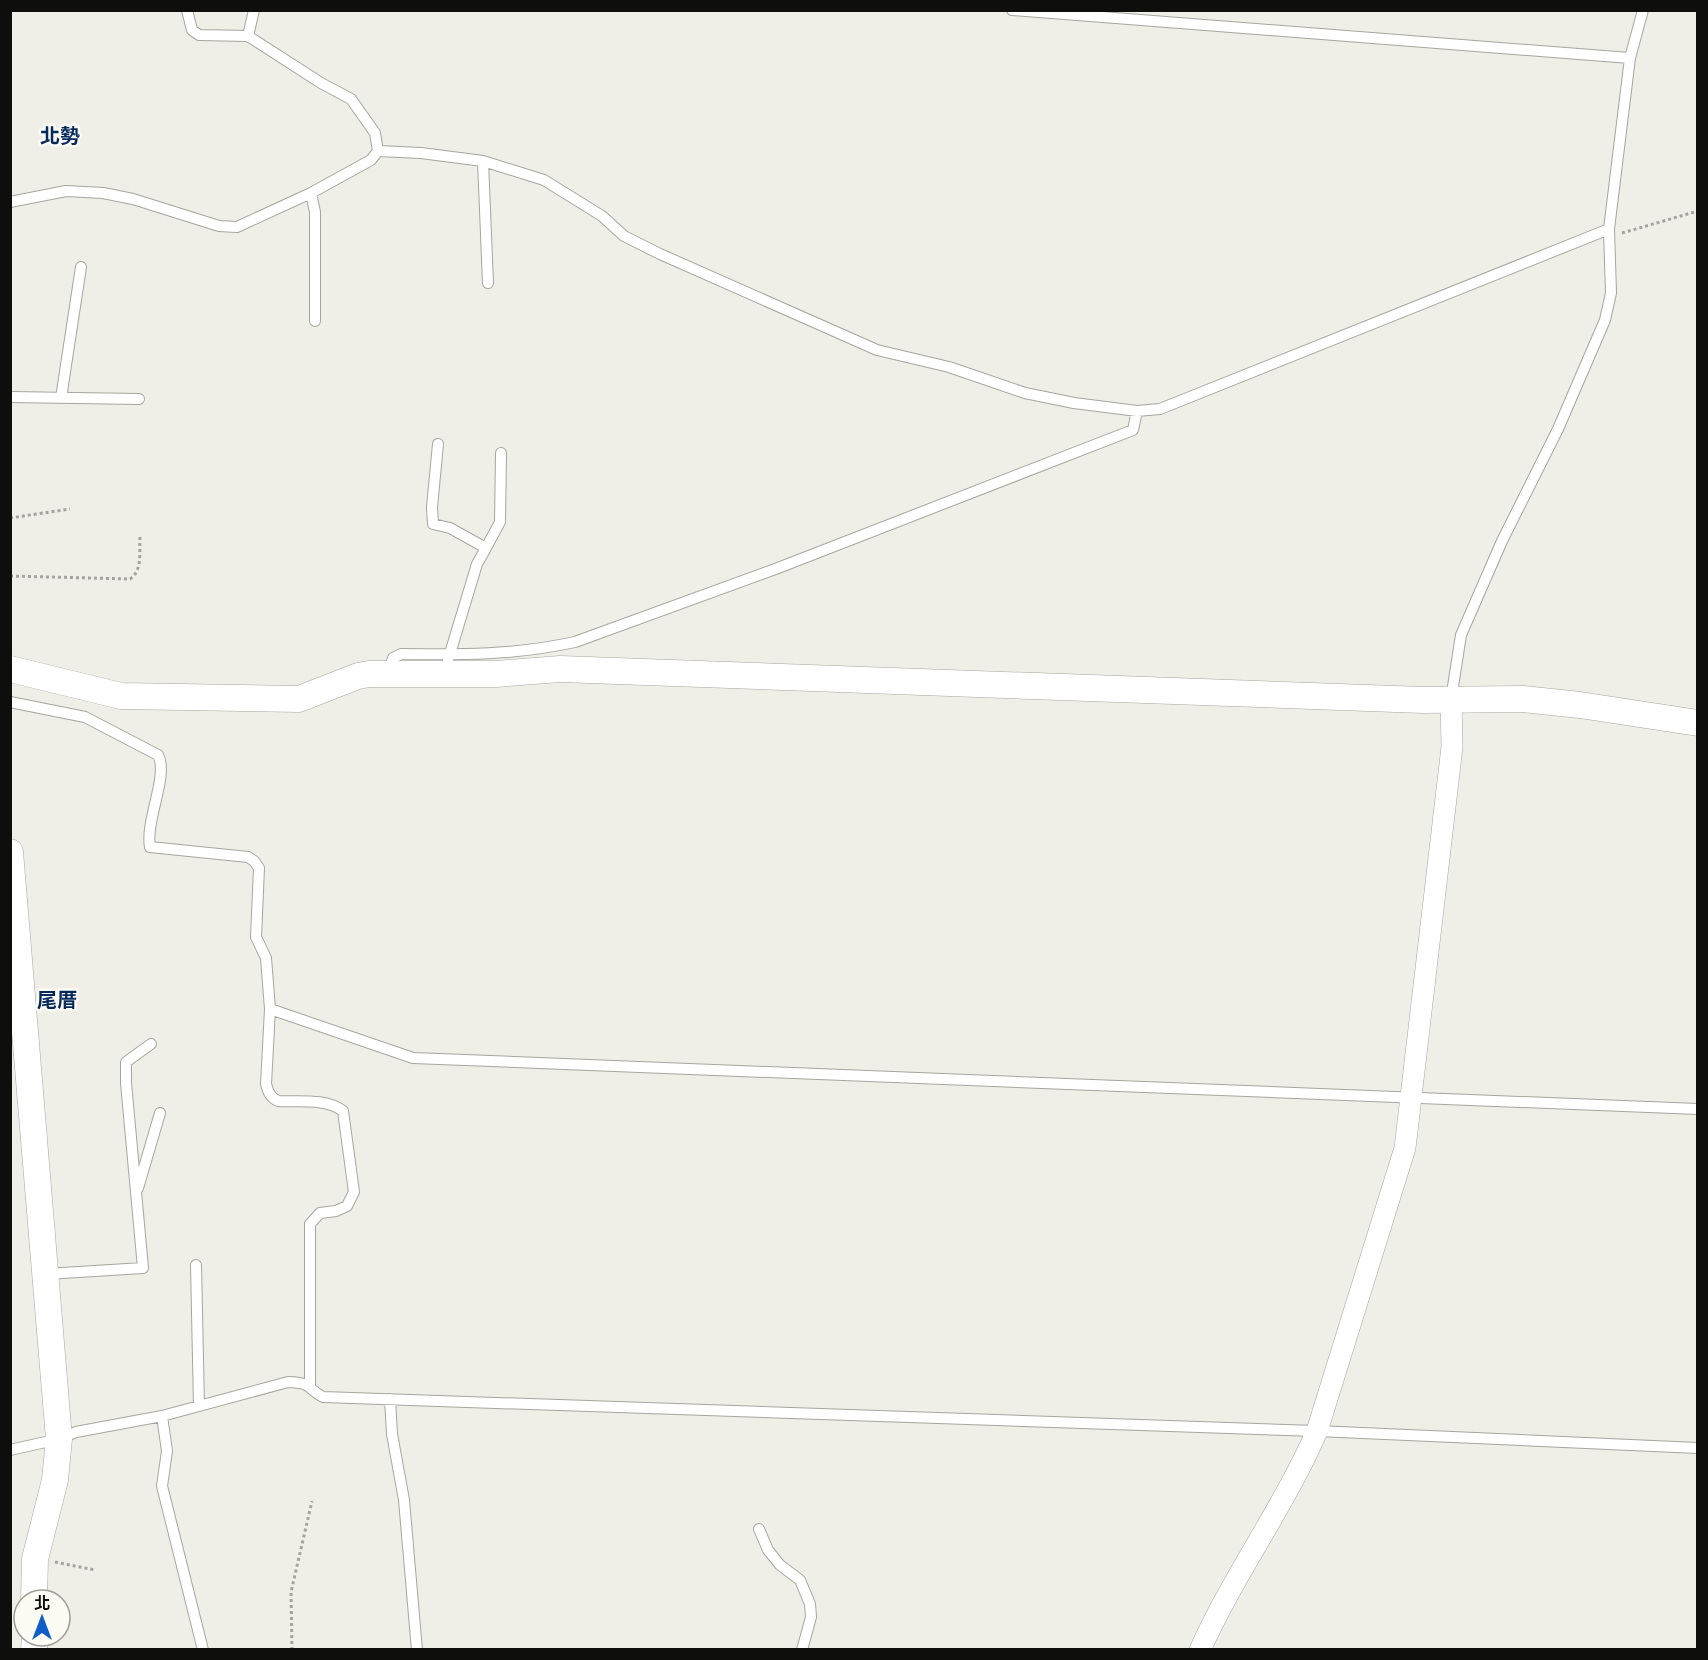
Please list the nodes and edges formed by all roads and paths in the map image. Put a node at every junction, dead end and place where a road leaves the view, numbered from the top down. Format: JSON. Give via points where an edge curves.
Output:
{"nodes":[{"id":1,"x":187,"y":10,"type":"edge"},
{"id":2,"x":254,"y":10,"type":"edge"},
{"id":3,"x":1012,"y":10,"type":"edge"},
{"id":4,"x":1643,"y":10,"type":"edge"},
{"id":5,"x":248,"y":36,"type":"junction"},
{"id":6,"x":1630,"y":58,"type":"junction"},
{"id":7,"x":378,"y":151,"type":"junction"},
{"id":8,"x":483,"y":161,"type":"junction"},
{"id":9,"x":311,"y":193,"type":"junction"},
{"id":10,"x":10,"y":202,"type":"edge"},
{"id":11,"x":1698,"y":211,"type":"edge"},
{"id":12,"x":1609,"y":229,"type":"junction"},
{"id":13,"x":81,"y":267,"type":"dead end"},
{"id":14,"x":488,"y":283,"type":"dead end"},
{"id":15,"x":315,"y":321,"type":"dead end"},
{"id":16,"x":10,"y":397,"type":"edge"},
{"id":17,"x":61,"y":398,"type":"junction"},
{"id":18,"x":140,"y":399,"type":"dead end"},
{"id":19,"x":1137,"y":411,"type":"junction"},
{"id":20,"x":438,"y":444,"type":"dead end"},
{"id":21,"x":501,"y":453,"type":"dead end"},
{"id":22,"x":69,"y":508,"type":"dead end"},
{"id":23,"x":10,"y":518,"type":"edge"},
{"id":24,"x":140,"y":537,"type":"dead end"},
{"id":25,"x":486,"y":548,"type":"junction"},
{"id":26,"x":10,"y":576,"type":"edge"},
{"id":27,"x":447,"y":665,"type":"junction"},
{"id":28,"x":10,"y":669,"type":"edge"},
{"id":29,"x":1451,"y":699,"type":"junction"},
{"id":30,"x":10,"y":702,"type":"edge"},
{"id":31,"x":1698,"y":723,"type":"edge"},
{"id":32,"x":10,"y":852,"type":"edge"},
{"id":33,"x":270,"y":1009,"type":"junction"},
{"id":34,"x":151,"y":1044,"type":"dead end"},
{"id":35,"x":1412,"y":1099,"type":"junction"},
{"id":36,"x":1698,"y":1109,"type":"edge"},
{"id":37,"x":160,"y":1113,"type":"dead end"},
{"id":38,"x":136,"y":1194,"type":"junction"},
{"id":39,"x":196,"y":1265,"type":"dead end"},
{"id":40,"x":46,"y":1274,"type":"junction"},
{"id":41,"x":310,"y":1385,"type":"junction"},
{"id":42,"x":390,"y":1399,"type":"junction"},
{"id":43,"x":199,"y":1406,"type":"junction"},
{"id":44,"x":162,"y":1416,"type":"junction"},
{"id":45,"x":1317,"y":1431,"type":"junction"},
{"id":46,"x":59,"y":1439,"type":"junction"},
{"id":47,"x":1698,"y":1448,"type":"edge"},
{"id":48,"x":10,"y":1450,"type":"edge"},
{"id":49,"x":312,"y":1500,"type":"dead end"},
{"id":50,"x":759,"y":1529,"type":"dead end"},
{"id":51,"x":35,"y":1559,"type":"junction"},
{"id":52,"x":95,"y":1570,"type":"dead end"},
{"id":53,"x":34,"y":1588,"type":"edge"},
{"id":54,"x":203,"y":1650,"type":"edge"},
{"id":55,"x":292,"y":1650,"type":"edge"},
{"id":56,"x":417,"y":1650,"type":"edge"},
{"id":57,"x":802,"y":1650,"type":"edge"},
{"id":58,"x":1200,"y":1650,"type":"edge"}],
"edges":[{"from":1,"to":5,"type":"lane","via":[[192,30],[199,35]]},
{"from":2,"to":5,"type":"lane"},
{"from":3,"to":6,"type":"lane"},
{"from":4,"to":6,"type":"lane"},
{"from":5,"to":7,"type":"lane","via":[[351,99],[375,133]]},
{"from":6,"to":12,"type":"lane"},
{"from":7,"to":8,"type":"lane"},
{"from":7,"to":9,"type":"lane","via":[[371,160]]},
{"from":8,"to":14,"type":"lane"},
{"from":8,"to":19,"type":"lane","via":[[544,180],[602,216],[624,236],[877,350],[949,367],[1025,393]]},
{"from":9,"to":10,"type":"lane","via":[[237,227],[219,226],[133,198],[103,193],[66,191]]},
{"from":9,"to":15,"type":"lane","via":[[315,212]]},
{"from":11,"to":12,"type":"path","via":[[1622,233]]},
{"from":12,"to":19,"type":"lane","via":[[1160,409]]},
{"from":12,"to":29,"type":"lane","via":[[1611,293],[1605,320],[1461,635]]},
{"from":13,"to":17,"type":"lane"},
{"from":16,"to":17,"type":"lane"},
{"from":17,"to":18,"type":"lane"},
{"from":19,"to":27,"type":"lane","via":[[1133,430],[778,568],[575,642],[473,655]]},
{"from":20,"to":25,"type":"lane","via":[[433,524],[450,528]]},
{"from":21,"to":25,"type":"lane","via":[[500,522]]},
{"from":22,"to":23,"type":"path"},
{"from":24,"to":26,"type":"path","via":[[139,570],[130,579]]},
{"from":25,"to":27,"type":"lane","via":[[477,564]]},
{"from":27,"to":28,"type":"street","via":[[358,676],[298,699],[121,696]]},
{"from":27,"to":29,"type":"street","via":[[496,674],[560,669]]},
{"from":29,"to":31,"type":"street","via":[[1523,699]]},
{"from":29,"to":35,"type":"street","via":[[1452,747]]},
{"from":30,"to":33,"type":"lane","via":[[85,717],[158,755],[161,766],[150,847],[248,857],[254,861],[259,868],[256,938],[266,958]]},
{"from":32,"to":40,"type":"street"},
{"from":33,"to":35,"type":"lane","via":[[413,1058]]},
{"from":33,"to":41,"type":"lane","via":[[266,1084],[271,1098],[326,1103],[343,1111],[354,1192],[347,1206],[320,1213],[310,1224]]},
{"from":34,"to":38,"type":"lane","via":[[126,1062]]},
{"from":35,"to":36,"type":"lane"},
{"from":35,"to":45,"type":"street","via":[[1406,1148]]},
{"from":37,"to":38,"type":"lane"},
{"from":38,"to":40,"type":"lane","via":[[143,1268]]},
{"from":39,"to":43,"type":"lane"},
{"from":40,"to":46,"type":"street"},
{"from":41,"to":42,"type":"lane","via":[[314,1393],[323,1397]]},
{"from":41,"to":43,"type":"lane","via":[[288,1382]]},
{"from":42,"to":45,"type":"lane"},
{"from":42,"to":56,"type":"lane","via":[[404,1500]]},
{"from":43,"to":44,"type":"lane"},
{"from":44,"to":46,"type":"lane","via":[[76,1432]]},
{"from":44,"to":54,"type":"lane","via":[[167,1451],[162,1486]]},
{"from":45,"to":47,"type":"lane"},
{"from":45,"to":58,"type":"street","via":[[1300,1470],[1214,1617]]},
{"from":46,"to":48,"type":"lane"},
{"from":46,"to":51,"type":"street","via":[[54,1480]]},
{"from":49,"to":55,"type":"path","via":[[291,1592]]},
{"from":50,"to":57,"type":"lane","via":[[780,1565],[800,1580],[810,1604],[811,1617]]},
{"from":51,"to":52,"type":"path"},
{"from":51,"to":53,"type":"street"}]}
